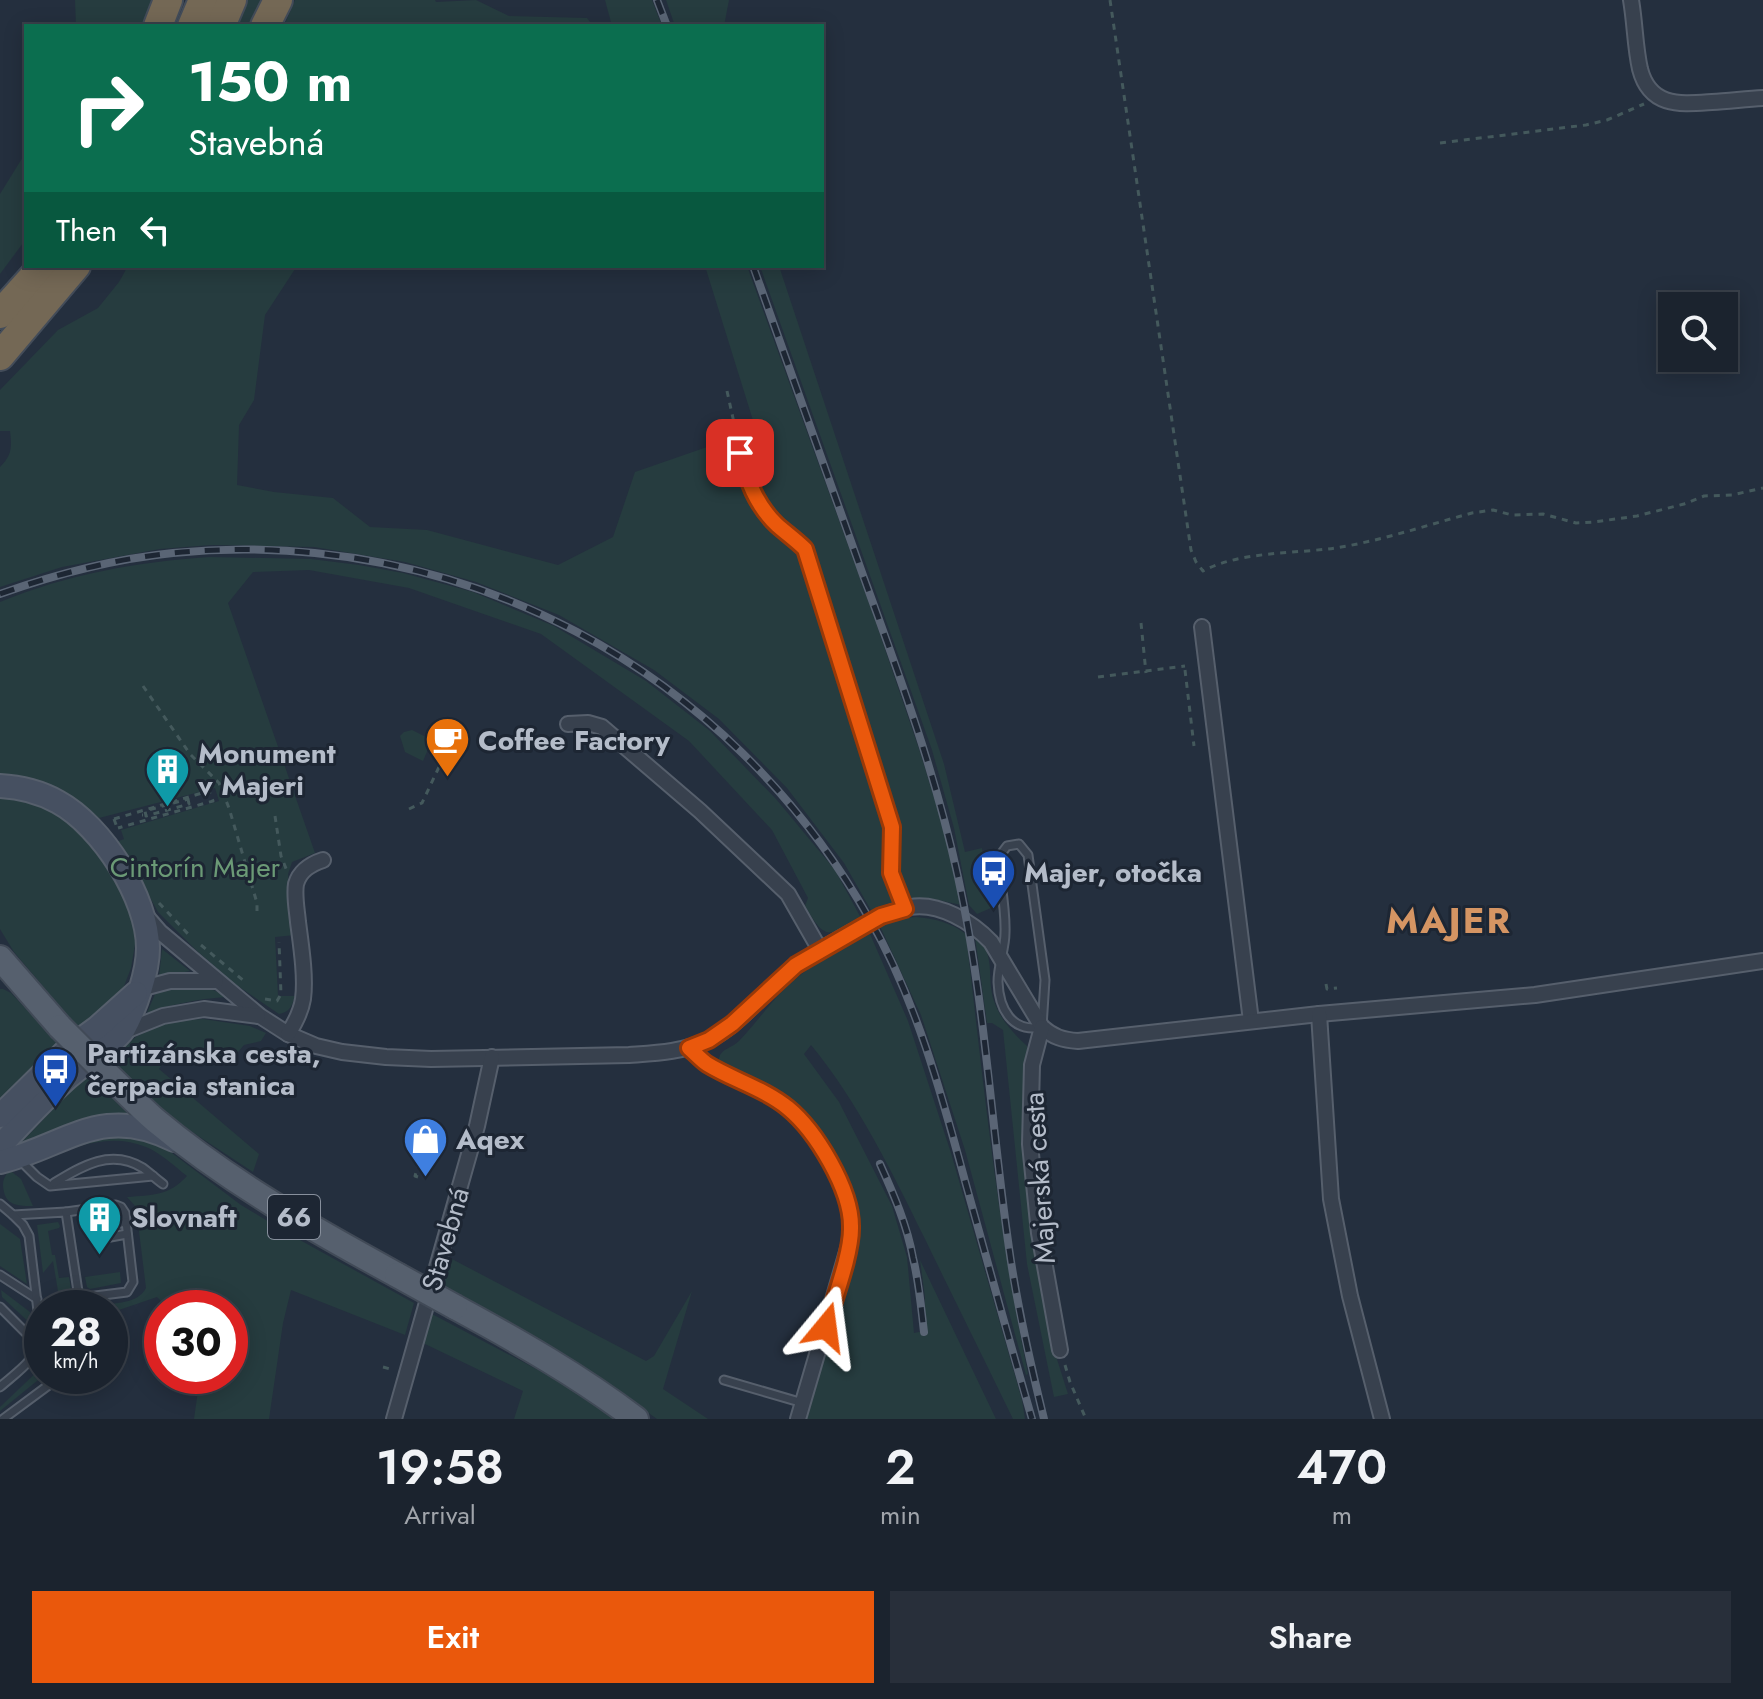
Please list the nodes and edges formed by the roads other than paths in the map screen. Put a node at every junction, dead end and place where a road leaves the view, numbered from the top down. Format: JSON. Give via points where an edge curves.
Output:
{"nodes":[{"id":1,"x":168,"y":0,"type":"edge"},
{"id":2,"x":203,"y":0,"type":"edge"},
{"id":3,"x":232,"y":0,"type":"edge"},
{"id":4,"x":278,"y":0,"type":"edge"},
{"id":5,"x":1631,"y":0,"type":"edge"},
{"id":6,"x":159,"y":24,"type":"edge"},
{"id":7,"x":193,"y":24,"type":"edge"},
{"id":8,"x":222,"y":24,"type":"edge"},
{"id":9,"x":266,"y":24,"type":"edge"},
{"id":10,"x":1763,"y":98,"type":"edge"},
{"id":11,"x":56,"y":270,"type":"edge"},
{"id":12,"x":0,"y":314,"type":"edge"},
{"id":13,"x":0,"y":356,"type":"edge"},
{"id":14,"x":740,"y":453,"type":"road end"},
{"id":15,"x":1202,"y":627,"type":"dead end"},
{"id":16,"x":568,"y":724,"type":"dead end"},
{"id":17,"x":0,"y":786,"type":"edge"},
{"id":18,"x":323,"y":860,"type":"dead end"},
{"id":19,"x":148,"y":903,"type":"junction"},
{"id":20,"x":905,"y":909,"type":"junction"},
{"id":21,"x":820,"y":950,"type":"junction"},
{"id":22,"x":1001,"y":960,"type":"junction"},
{"id":23,"x":1763,"y":961,"type":"edge"},
{"id":24,"x":4,"y":970,"type":"edge"},
{"id":25,"x":217,"y":981,"type":"junction"},
{"id":26,"x":140,"y":989,"type":"junction"},
{"id":27,"x":1319,"y":1014,"type":"junction"},
{"id":28,"x":260,"y":1016,"type":"junction"},
{"id":29,"x":1251,"y":1021,"type":"junction"},
{"id":30,"x":1042,"y":1027,"type":"junction"},
{"id":31,"x":123,"y":1032,"type":"junction"},
{"id":32,"x":288,"y":1034,"type":"junction"},
{"id":33,"x":689,"y":1048,"type":"junction"},
{"id":34,"x":492,"y":1057,"type":"junction"},
{"id":35,"x":0,"y":1116,"type":"edge"},
{"id":36,"x":195,"y":1151,"type":"junction"},
{"id":37,"x":6,"y":1155,"type":"edge"},
{"id":38,"x":153,"y":1176,"type":"junction"},
{"id":39,"x":163,"y":1184,"type":"dead end"},
{"id":40,"x":50,"y":1186,"type":"junction"},
{"id":41,"x":0,"y":1204,"type":"edge"},
{"id":42,"x":66,"y":1212,"type":"junction"},
{"id":43,"x":13,"y":1215,"type":"junction"},
{"id":44,"x":126,"y":1222,"type":"junction"},
{"id":45,"x":92,"y":1228,"type":"dead end"},
{"id":46,"x":80,"y":1230,"type":"dead end"},
{"id":47,"x":69,"y":1231,"type":"junction"},
{"id":48,"x":127,"y":1234,"type":"junction"},
{"id":49,"x":94,"y":1240,"type":"dead end"},
{"id":50,"x":82,"y":1242,"type":"dead end"},
{"id":51,"x":71,"y":1243,"type":"junction"},
{"id":52,"x":130,"y":1261,"type":"junction"},
{"id":53,"x":119,"y":1263,"type":"dead end"},
{"id":54,"x":84,"y":1268,"type":"dead end"},
{"id":55,"x":75,"y":1269,"type":"junction"},
{"id":56,"x":0,"y":1275,"type":"edge"},
{"id":57,"x":36,"y":1290,"type":"edge"},
{"id":58,"x":78,"y":1290,"type":"edge"},
{"id":59,"x":128,"y":1290,"type":"edge"},
{"id":60,"x":24,"y":1291,"type":"edge"},
{"id":61,"x":0,"y":1307,"type":"edge"},
{"id":62,"x":24,"y":1331,"type":"edge"},
{"id":63,"x":1060,"y":1350,"type":"road end"},
{"id":64,"x":24,"y":1367,"type":"edge"},
{"id":65,"x":724,"y":1380,"type":"dead end"},
{"id":66,"x":0,"y":1387,"type":"edge"},
{"id":67,"x":37,"y":1394,"type":"edge"},
{"id":68,"x":803,"y":1403,"type":"junction"},
{"id":69,"x":3,"y":1419,"type":"edge"},
{"id":70,"x":394,"y":1419,"type":"edge"},
{"id":71,"x":636,"y":1419,"type":"edge"},
{"id":72,"x":798,"y":1419,"type":"edge"},
{"id":73,"x":1382,"y":1419,"type":"edge"}],
"edges":[{"from":1,"to":6,"type":"highway"},
{"from":2,"to":7,"type":"highway"},
{"from":3,"to":8,"type":"highway"},
{"from":4,"to":9,"type":"highway"},
{"from":5,"to":10,"type":"street","via":[[1640,69],[1658,97],[1680,104]]},
{"from":11,"to":12,"type":"highway"},
{"from":11,"to":13,"type":"highway"},
{"from":14,"to":20,"type":"lane","via":[[757,502],[805,549],[892,827],[891,873]]},
{"from":15,"to":29,"type":"street"},
{"from":16,"to":21,"type":"street","via":[[602,727],[700,811],[788,894]]},
{"from":17,"to":19,"type":"street","via":[[38,793],[107,832],[114,858]]},
{"from":18,"to":32,"type":"street","via":[[306,867],[296,884],[303,999]]},
{"from":19,"to":25,"type":"street","via":[[160,932]]},
{"from":19,"to":26,"type":"street","via":[[148,948]]},
{"from":20,"to":21,"type":"street","via":[[881,916]]},
{"from":20,"to":22,"type":"street","via":[[940,910],[968,922],[991,942]]},
{"from":21,"to":33,"type":"street","via":[[732,1024]]},
{"from":22,"to":30,"type":"street"},
{"from":22,"to":30,"type":"lane","via":[[1000,1000],[1010,1019],[1022,1027]]},
{"from":22,"to":30,"type":"lane","via":[[1005,932],[998,858],[1007,846],[1019,844],[1028,855],[1045,980]]},
{"from":23,"to":27,"type":"street","via":[[1535,995]]},
{"from":24,"to":36,"type":"main road","number":"66","bridge":true,"via":[[155,1120]]},
{"from":25,"to":26,"type":"street","via":[[170,981]]},
{"from":25,"to":28,"type":"street"},
{"from":26,"to":31,"type":"street"},
{"from":26,"to":35,"type":"street"},
{"from":27,"to":29,"type":"street"},
{"from":27,"to":73,"type":"street","via":[[1331,1199]]},
{"from":28,"to":31,"type":"street","via":[[204,1009],[163,1016]]},
{"from":28,"to":32,"type":"street"},
{"from":29,"to":30,"type":"street","via":[[1078,1041],[1051,1035]]},
{"from":30,"to":63,"type":"street","name":"Majerská cesta","via":[[1032,1065],[1030,1144]]},
{"from":31,"to":37,"type":"street","via":[[65,1080]]},
{"from":32,"to":34,"type":"street","via":[[316,1046],[386,1057]]},
{"from":33,"to":34,"type":"street","via":[[629,1055]]},
{"from":33,"to":68,"type":"street","via":[[705,1063],[788,1108],[824,1154],[846,1198],[849,1245]]},
{"from":34,"to":70,"type":"street","name":"Stavebná"},
{"from":36,"to":37,"type":"street","via":[[153,1129],[104,1126]]},
{"from":36,"to":71,"type":"main road","number":"66","bridge":true,"via":[[274,1205],[520,1342]]},
{"from":37,"to":40,"type":"lane"},
{"from":38,"to":39,"type":"lane"},
{"from":38,"to":40,"type":"lane"},
{"from":38,"to":40,"type":"lane","via":[[126,1161],[107,1159],[84,1165]]},
{"from":41,"to":43,"type":"lane"},
{"from":42,"to":43,"type":"lane"},
{"from":42,"to":44,"type":"lane","via":[[116,1205]]},
{"from":42,"to":47,"type":"lane"},
{"from":43,"to":57,"type":"lane","via":[[29,1236]]},
{"from":44,"to":45,"type":"lane"},
{"from":44,"to":48,"type":"lane"},
{"from":46,"to":47,"type":"lane"},
{"from":47,"to":51,"type":"lane"},
{"from":48,"to":49,"type":"lane"},
{"from":48,"to":52,"type":"lane"},
{"from":50,"to":51,"type":"lane"},
{"from":51,"to":55,"type":"lane"},
{"from":52,"to":53,"type":"lane"},
{"from":52,"to":59,"type":"lane","via":[[133,1282]]},
{"from":54,"to":55,"type":"lane"},
{"from":55,"to":58,"type":"lane"},
{"from":56,"to":60,"type":"lane"},
{"from":61,"to":62,"type":"lane"},
{"from":64,"to":66,"type":"lane"},
{"from":65,"to":68,"type":"lane"},
{"from":67,"to":69,"type":"lane"},
{"from":68,"to":72,"type":"street"}]}
